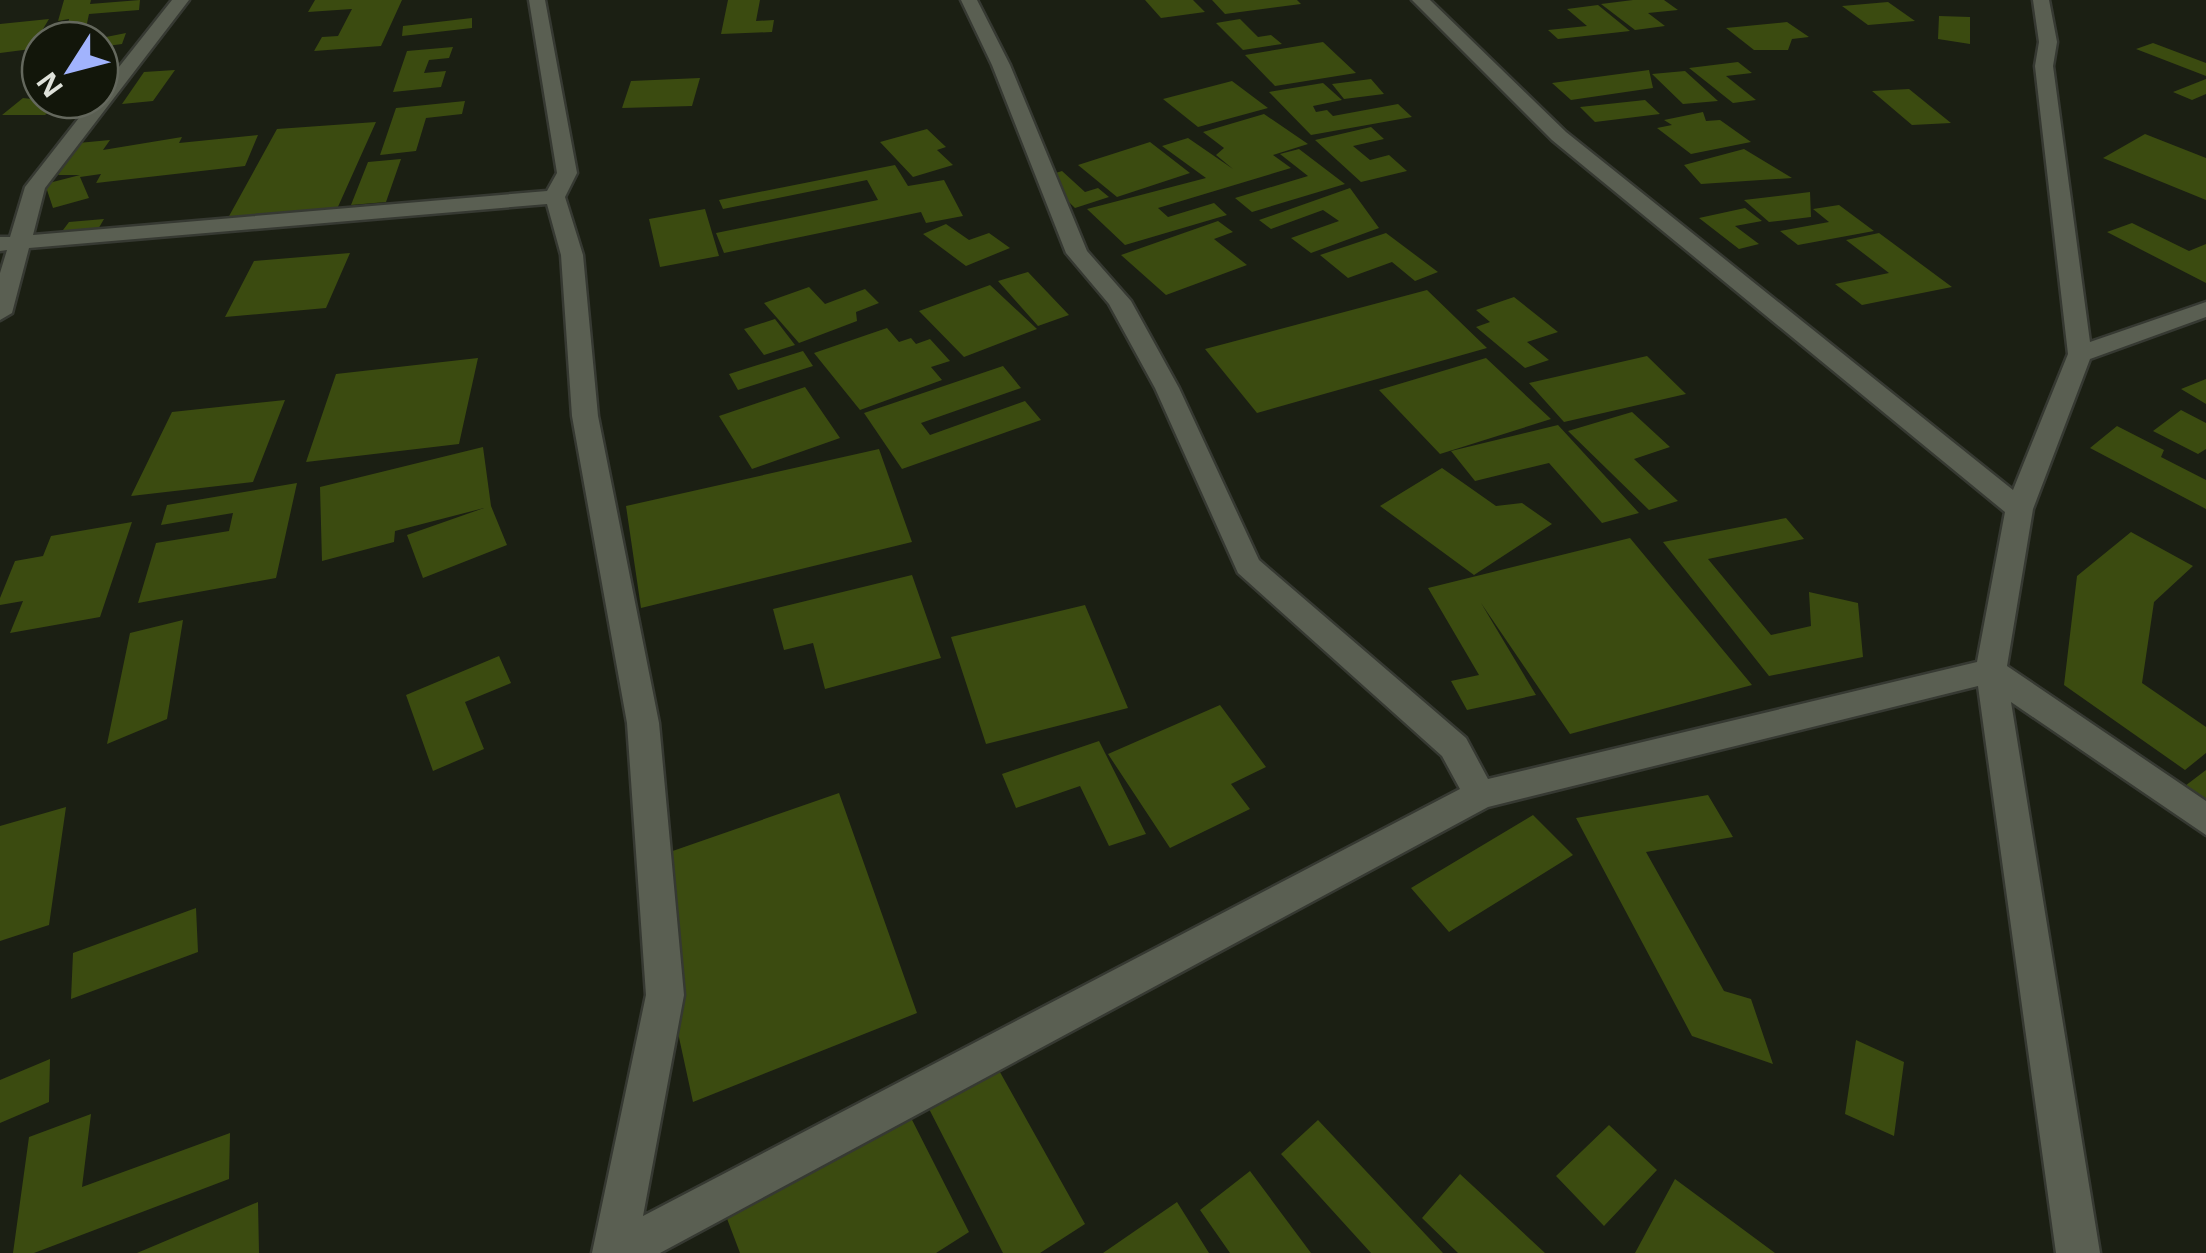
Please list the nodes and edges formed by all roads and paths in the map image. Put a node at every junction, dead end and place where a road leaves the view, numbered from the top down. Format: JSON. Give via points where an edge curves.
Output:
{"nodes":[{"id":1,"x":181,"y":0,"type":"edge"},
{"id":2,"x":537,"y":0,"type":"edge"},
{"id":3,"x":969,"y":0,"type":"edge"},
{"id":4,"x":1420,"y":0,"type":"edge"},
{"id":5,"x":2042,"y":0,"type":"edge"},
{"id":6,"x":555,"y":197,"type":"junction"},
{"id":7,"x":9,"y":243,"type":"edge"},
{"id":8,"x":2206,"y":309,"type":"edge"},
{"id":9,"x":0,"y":313,"type":"edge"},
{"id":10,"x":2080,"y":354,"type":"junction"},
{"id":11,"x":2018,"y":509,"type":"junction"},
{"id":12,"x":1991,"y":671,"type":"junction"},
{"id":13,"x":1480,"y":795,"type":"junction"},
{"id":14,"x":2206,"y":820,"type":"edge"},
{"id":15,"x":615,"y":1253,"type":"edge"},
{"id":16,"x":2078,"y":1253,"type":"edge"}],
"edges":[{"from":1,"to":7,"type":"street","via":[[35,188]]},
{"from":2,"to":6,"type":"street","via":[[567,172]]},
{"from":3,"to":13,"type":"street","via":[[1077,254],[1119,301],[1167,388],[1248,566],[1454,747]]},
{"from":4,"to":11,"type":"street","via":[[1559,136]]},
{"from":5,"to":10,"type":"street","via":[[2044,66]]},
{"from":6,"to":7,"type":"street"},
{"from":6,"to":15,"type":"street","via":[[572,256],[586,416],[643,724],[664,994]]},
{"from":7,"to":9,"type":"street"},
{"from":8,"to":10,"type":"street"},
{"from":10,"to":11,"type":"street"},
{"from":11,"to":12,"type":"street"},
{"from":12,"to":13,"type":"street"},
{"from":12,"to":14,"type":"street"},
{"from":12,"to":16,"type":"street"},
{"from":13,"to":15,"type":"street"}]}
